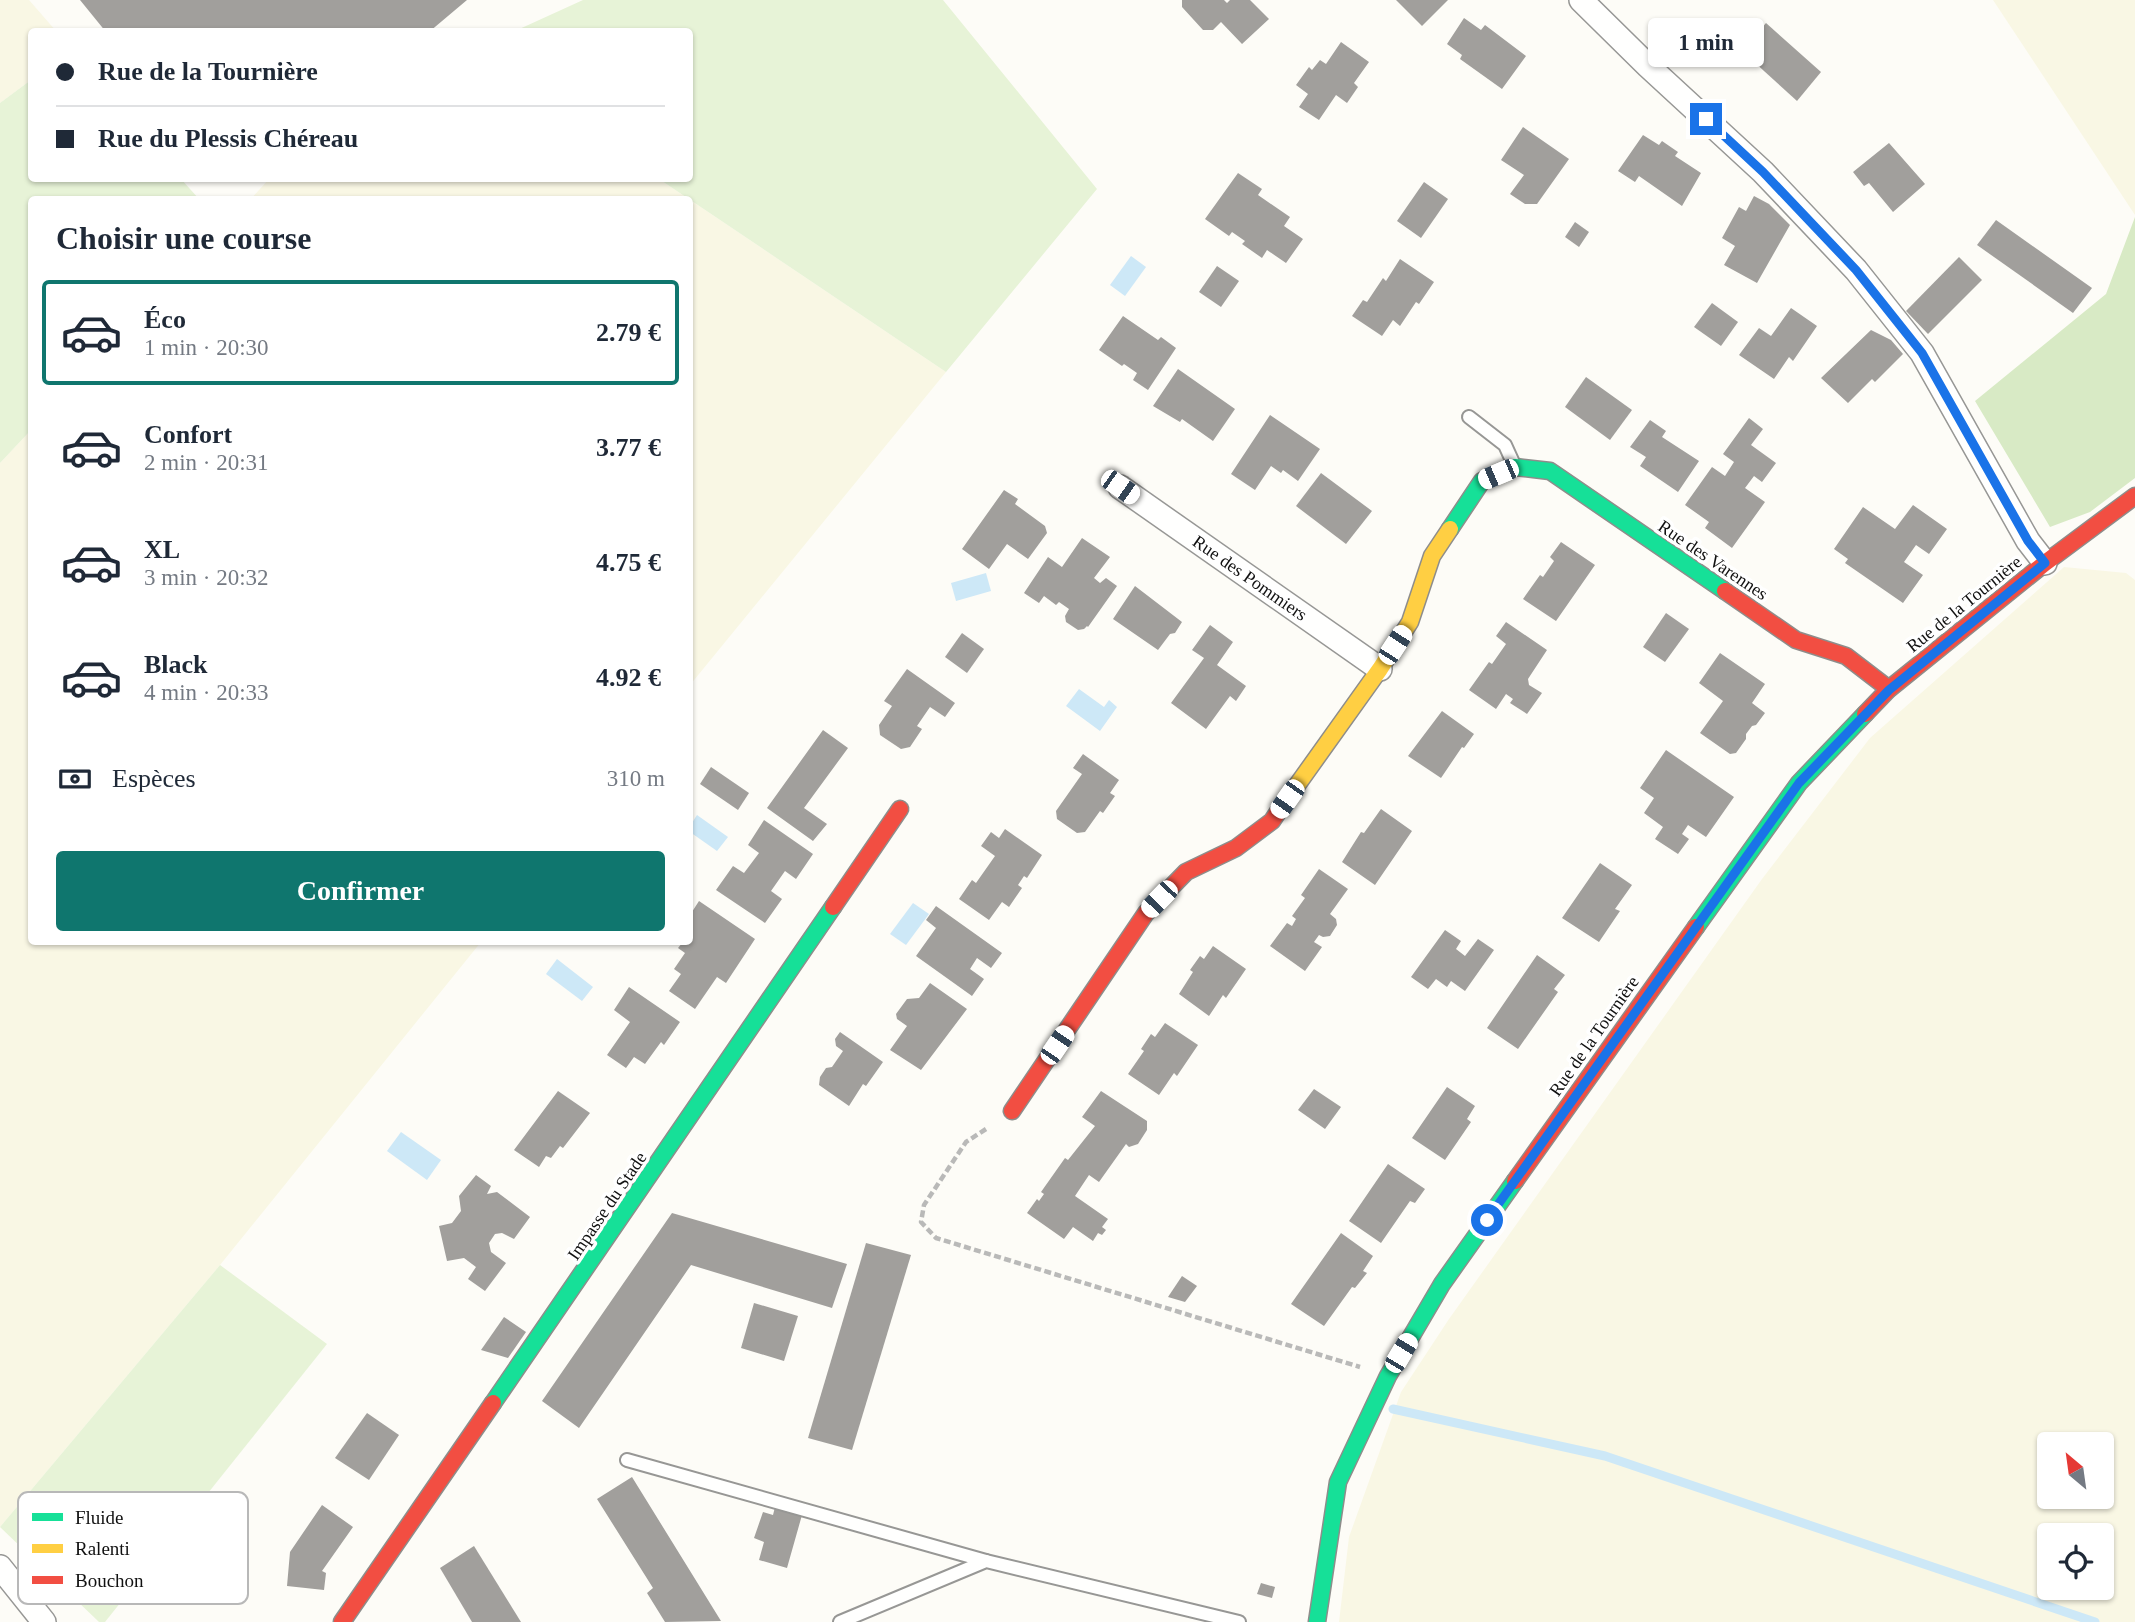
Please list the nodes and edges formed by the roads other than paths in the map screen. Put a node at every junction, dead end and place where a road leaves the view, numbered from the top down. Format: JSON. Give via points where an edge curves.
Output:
{"nodes":[{"id":1,"x":1581,"y":0,"type":"edge"},
{"id":2,"x":1469,"y":417,"type":"dead end"},
{"id":3,"x":1515,"y":467,"type":"junction"},
{"id":4,"x":1120,"y":487,"type":"dead end"},
{"id":5,"x":2130,"y":504,"type":"edge"},
{"id":6,"x":2045,"y":563,"type":"junction"},
{"id":7,"x":1380,"y":669,"type":"junction"},
{"id":8,"x":1889,"y":690,"type":"junction"},
{"id":9,"x":900,"y":809,"type":"dead end"},
{"id":10,"x":1012,"y":1111,"type":"road end"},
{"id":11,"x":627,"y":1460,"type":"dead end"},
{"id":12,"x":986,"y":1561,"type":"junction"},
{"id":13,"x":0,"y":1567,"type":"edge"},
{"id":14,"x":18,"y":1590,"type":"edge"},
{"id":15,"x":30,"y":1604,"type":"edge"},
{"id":16,"x":44,"y":1622,"type":"edge"},
{"id":17,"x":342,"y":1622,"type":"edge"},
{"id":18,"x":840,"y":1622,"type":"edge"},
{"id":19,"x":1239,"y":1622,"type":"edge"},
{"id":20,"x":1317,"y":1622,"type":"edge"}],
"edges":[{"from":1,"to":6,"type":"street","via":[[1763,172],[1856,270],[1922,353],[2028,541]]},
{"from":2,"to":3,"type":"lane","via":[[1505,445]]},
{"from":3,"to":7,"type":"street","name":"Rue des Varennes","via":[[1482,481],[1475,491],[1432,556],[1410,622]]},
{"from":3,"to":8,"type":"street","name":"Rue des Varennes","via":[[1550,471],[1796,640],[1846,656]]},
{"from":4,"to":7,"type":"street","name":"Rue des Pommiers"},
{"from":5,"to":6,"type":"street","name":"Rue de la Tournière"},
{"from":6,"to":8,"type":"street","name":"Rue de la Tournière"},
{"from":7,"to":10,"type":"street","name":"Rue des Varennes","via":[[1272,821],[1236,848],[1186,872],[1146,912]]},
{"from":8,"to":20,"type":"street","name":"Rue de la Tournière","via":[[1799,783],[1442,1284],[1388,1376],[1338,1482]]},
{"from":9,"to":17,"type":"street","name":"Impasse du Stade"},
{"from":11,"to":12,"type":"lane"},
{"from":12,"to":18,"type":"lane"},
{"from":12,"to":19,"type":"lane"},
{"from":13,"to":14,"type":"street"},
{"from":15,"to":16,"type":"street"}]}
